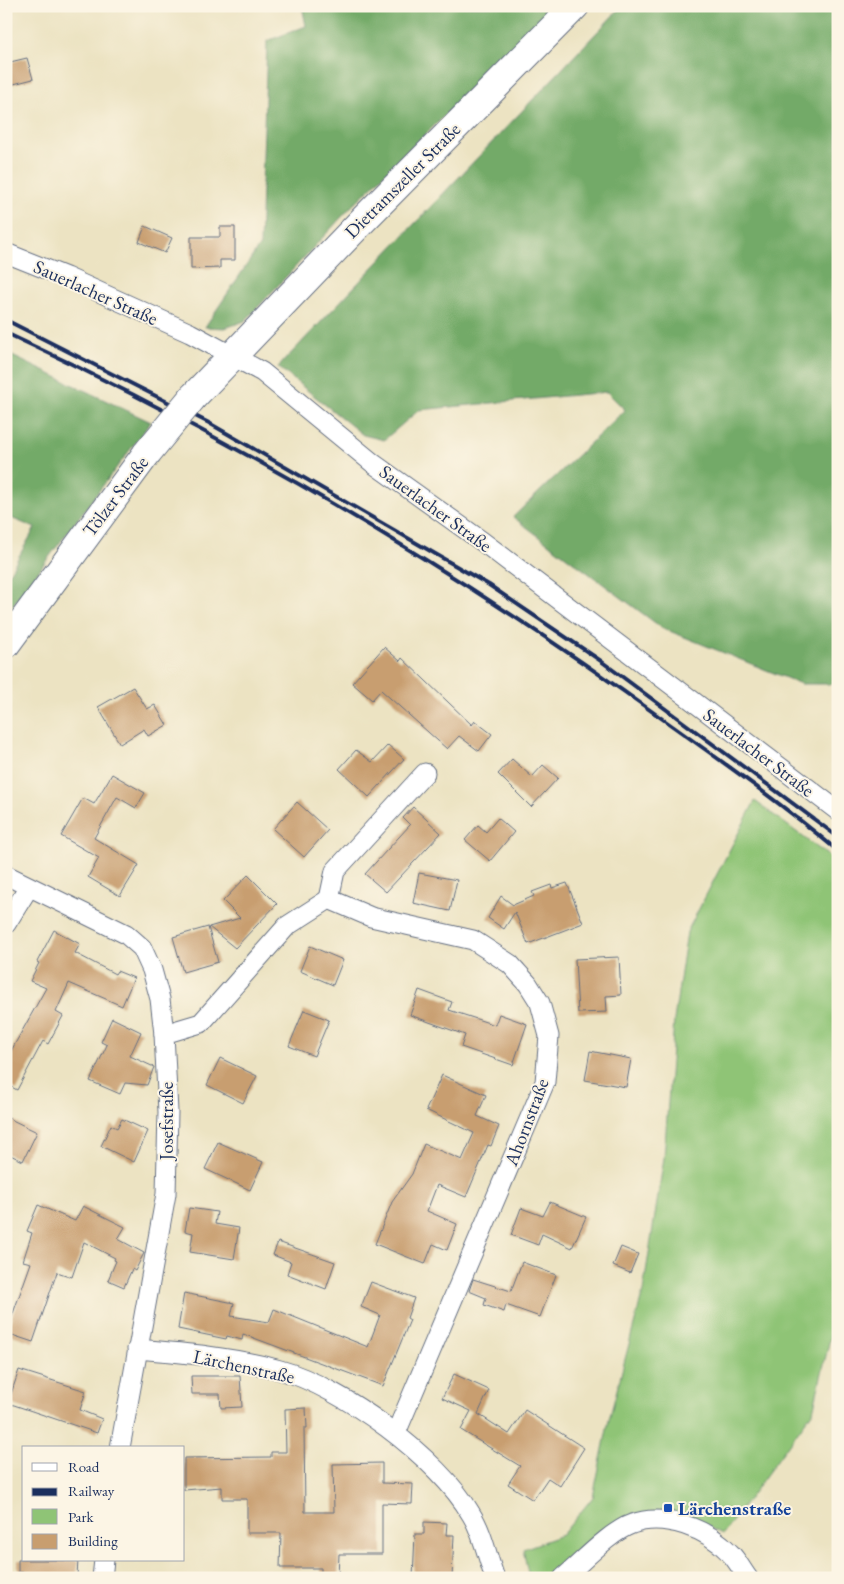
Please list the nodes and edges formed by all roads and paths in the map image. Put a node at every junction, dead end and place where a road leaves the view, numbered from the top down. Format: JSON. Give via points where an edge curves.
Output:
{"nodes":[{"id":1,"x":575,"y":6,"type":"edge"},
{"id":2,"x":6,"y":253,"type":"edge"},
{"id":3,"x":231,"y":355,"type":"junction"},
{"id":4,"x":6,"y":644,"type":"edge"},
{"id":5,"x":425,"y":773,"type":"dead end"},
{"id":6,"x":838,"y":811,"type":"edge"},
{"id":7,"x":6,"y":875,"type":"edge"},
{"id":8,"x":29,"y":887,"type":"junction"},
{"id":9,"x":329,"y":899,"type":"junction"},
{"id":10,"x":6,"y":924,"type":"edge"},
{"id":11,"x":164,"y":1034,"type":"junction"},
{"id":12,"x":137,"y":1349,"type":"junction"},
{"id":13,"x":396,"y":1433,"type":"junction"},
{"id":14,"x":120,"y":1446,"type":"edge"},
{"id":15,"x":104,"y":1562,"type":"edge"},
{"id":16,"x":102,"y":1578,"type":"edge"},
{"id":17,"x":495,"y":1578,"type":"edge"},
{"id":18,"x":562,"y":1578,"type":"edge"},
{"id":19,"x":748,"y":1578,"type":"edge"}],
"edges":[{"from":1,"to":3,"type":"main road","name":"Dietramszeller Straße"},
{"from":2,"to":3,"type":"street","name":"Sauerlacher Straße","via":[[190,333]]},
{"from":3,"to":4,"type":"main road","name":"Tölzer Straße","bridge":true,"via":[[147,453]]},
{"from":3,"to":6,"type":"street","name":"Sauerlacher Straße","via":[[262,372],[374,464],[483,542]]},
{"from":5,"to":9,"type":"street","via":[[335,871]]},
{"from":7,"to":8,"type":"street","name":"Josefstraße"},
{"from":8,"to":10,"type":"street"},
{"from":8,"to":11,"type":"street","name":"Josefstraße","via":[[126,934],[142,948],[160,999]]},
{"from":9,"to":11,"type":"street","via":[[287,926],[201,1023]]},
{"from":9,"to":13,"type":"street","name":"Ahornstraße","via":[[371,916],[473,940],[490,950],[510,964],[528,984],[540,1004],[549,1036],[545,1082]]},
{"from":11,"to":12,"type":"street","name":"Josefstraße","via":[[168,1112],[166,1194]]},
{"from":12,"to":13,"type":"street","name":"Lärchenstraße","via":[[220,1357],[281,1370],[317,1384]]},
{"from":12,"to":14,"type":"street","name":"Josefstraße"},
{"from":13,"to":17,"type":"street","name":"Lärchenstraße","via":[[457,1491],[472,1515]]},
{"from":15,"to":16,"type":"street"},
{"from":18,"to":19,"type":"street","via":[[607,1540],[632,1524],[659,1520],[686,1525],[707,1535],[730,1553]]}]}
